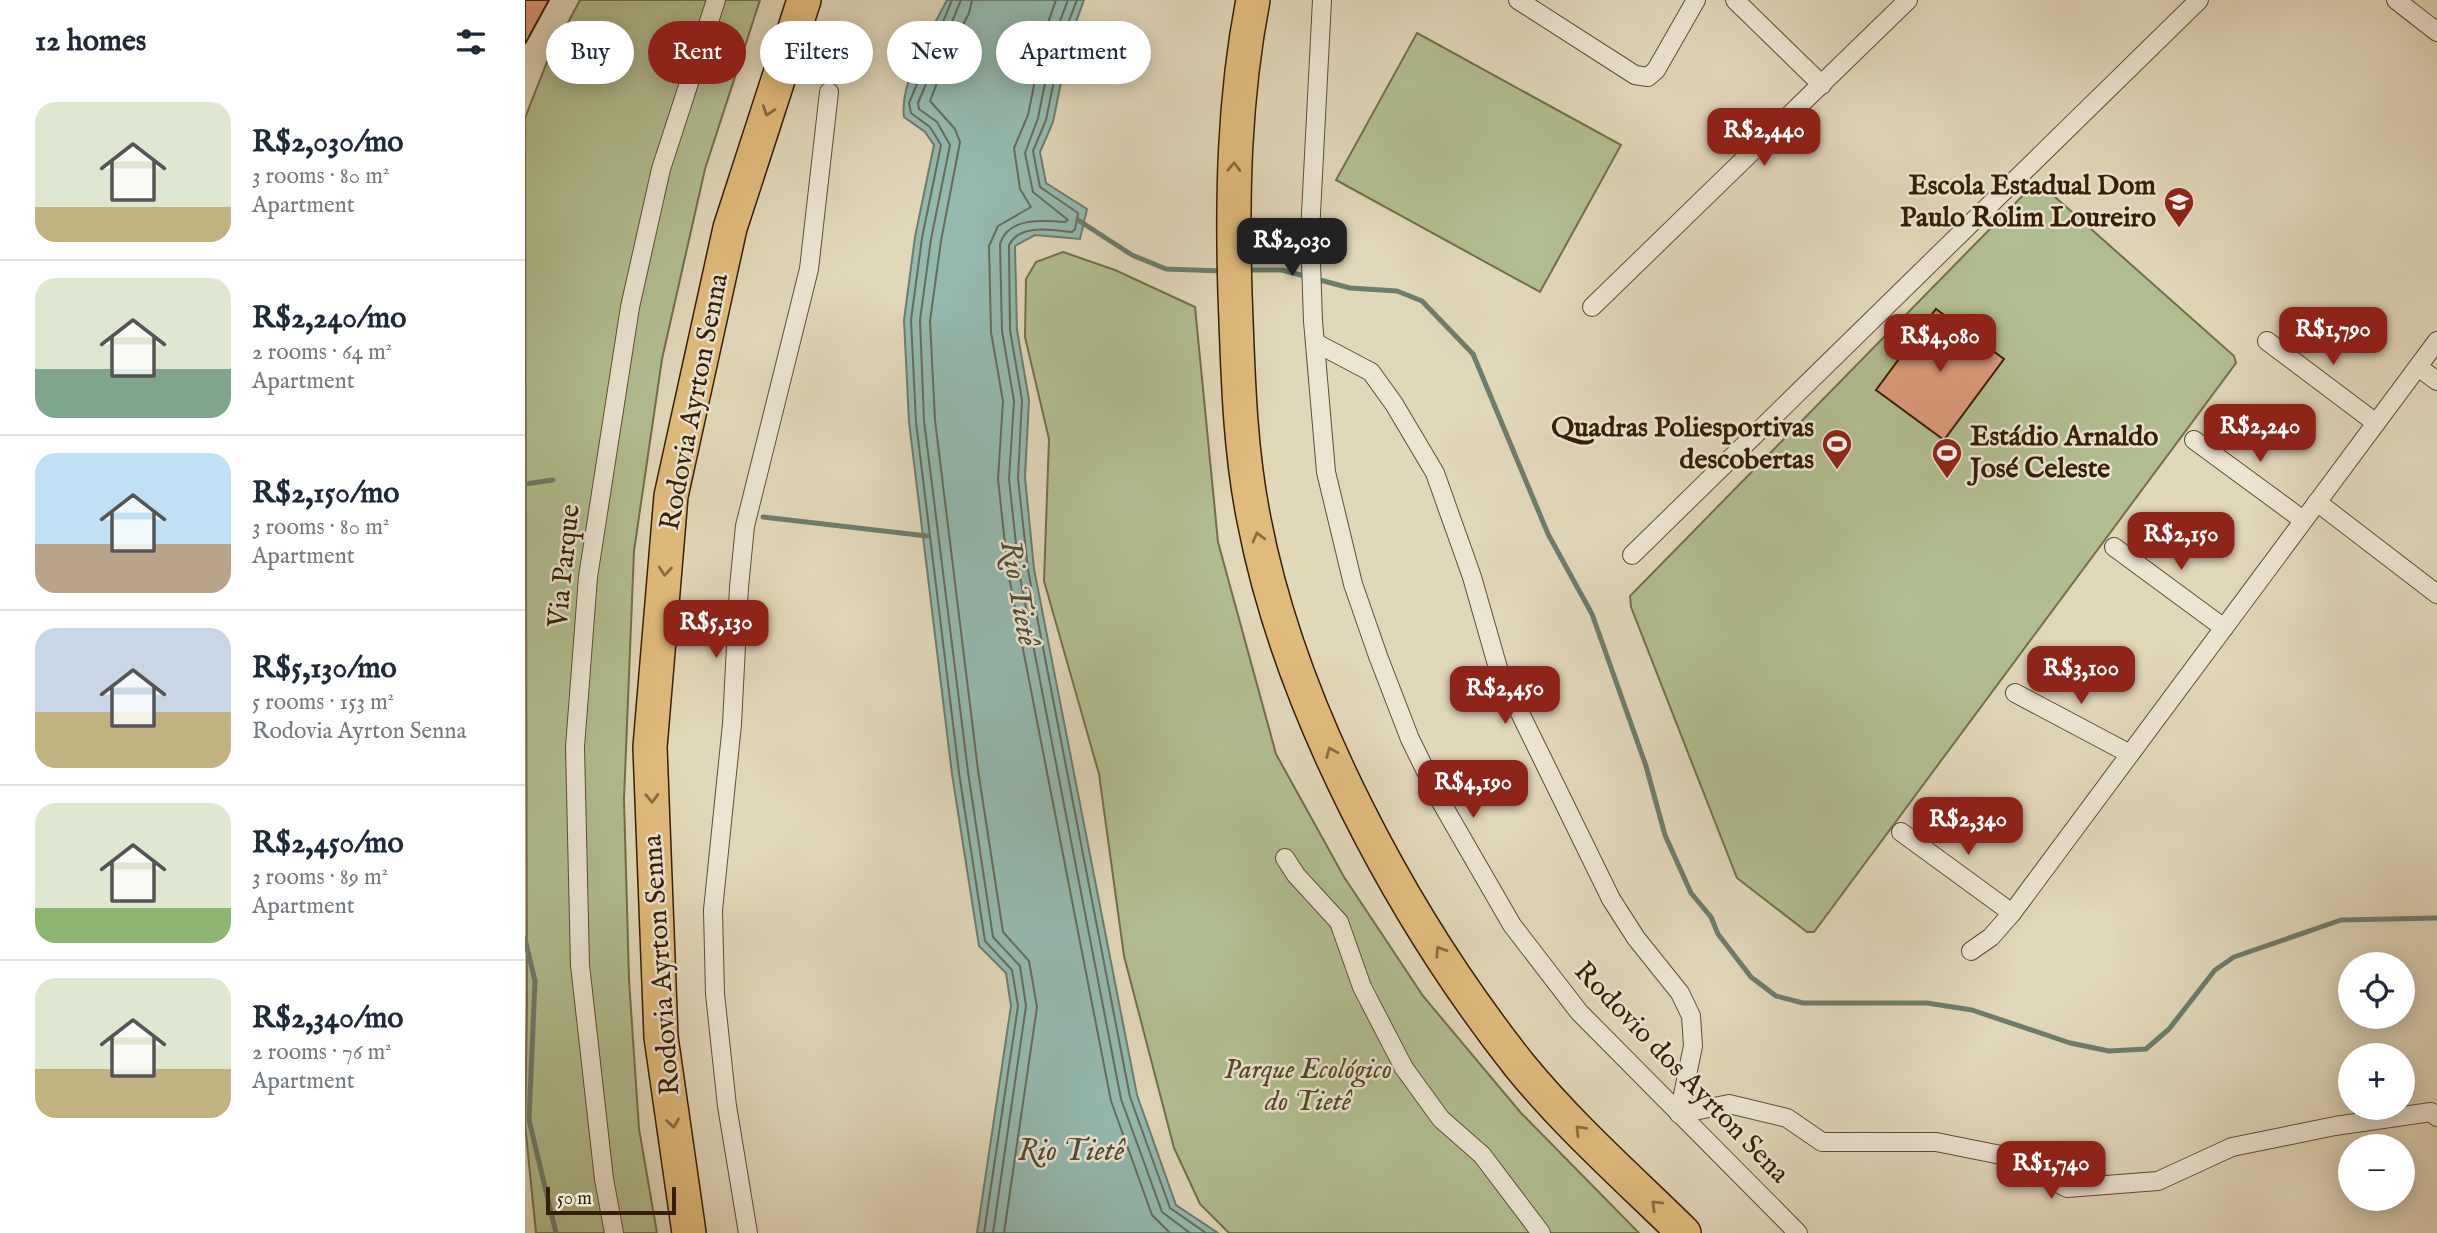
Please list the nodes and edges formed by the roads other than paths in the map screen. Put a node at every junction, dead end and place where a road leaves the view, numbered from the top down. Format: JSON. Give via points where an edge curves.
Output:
{"nodes":[{"id":1,"x":716,"y":0,"type":"edge"},
{"id":2,"x":804,"y":0,"type":"edge"},
{"id":3,"x":1253,"y":0,"type":"edge"},
{"id":4,"x":1322,"y":0,"type":"edge"},
{"id":5,"x":1518,"y":0,"type":"edge"},
{"id":6,"x":1696,"y":0,"type":"edge"},
{"id":7,"x":1735,"y":0,"type":"edge"},
{"id":8,"x":1908,"y":0,"type":"edge"},
{"id":9,"x":2199,"y":0,"type":"edge"},
{"id":10,"x":2396,"y":0,"type":"edge"},
{"id":11,"x":2437,"y":32,"type":"edge"},
{"id":12,"x":1822,"y":85,"type":"junction"},
{"id":13,"x":829,"y":92,"type":"dead end"},
{"id":14,"x":1592,"y":307,"type":"dead end"},
{"id":15,"x":2267,"y":341,"type":"dead end"},
{"id":16,"x":2437,"y":341,"type":"edge"},
{"id":17,"x":1316,"y":342,"type":"junction"},
{"id":18,"x":2418,"y":367,"type":"junction"},
{"id":19,"x":2437,"y":381,"type":"edge"},
{"id":20,"x":2377,"y":423,"type":"junction"},
{"id":21,"x":2194,"y":439,"type":"dead end"},
{"id":22,"x":2317,"y":502,"type":"junction"},
{"id":23,"x":2303,"y":520,"type":"junction"},
{"id":24,"x":2114,"y":547,"type":"dead end"},
{"id":25,"x":1632,"y":555,"type":"dead end"},
{"id":26,"x":2437,"y":594,"type":"edge"},
{"id":27,"x":2224,"y":628,"type":"junction"},
{"id":28,"x":2015,"y":693,"type":"dead end"},
{"id":29,"x":2130,"y":754,"type":"junction"},
{"id":30,"x":1901,"y":832,"type":"dead end"},
{"id":31,"x":1285,"y":858,"type":"dead end"},
{"id":32,"x":2012,"y":913,"type":"junction"},
{"id":33,"x":1971,"y":951,"type":"dead end"},
{"id":34,"x":1679,"y":1114,"type":"junction"},
{"id":35,"x":2437,"y":1117,"type":"edge"},
{"id":36,"x":614,"y":1233,"type":"edge"},
{"id":37,"x":689,"y":1233,"type":"edge"},
{"id":38,"x":748,"y":1233,"type":"edge"},
{"id":39,"x":1541,"y":1233,"type":"edge"},
{"id":40,"x":1684,"y":1233,"type":"edge"},
{"id":41,"x":1798,"y":1233,"type":"edge"}],
"edges":[{"from":1,"to":36,"type":"street","name":"Via Parque","via":[[661,169],[632,294],[588,577],[575,747],[580,965]]},
{"from":2,"to":37,"type":"highway","name":"Rodovia Ayrton Senna","one_way":true,"via":[[730,228],[671,496],[650,747],[661,1037]]},
{"from":40,"to":3,"type":"highway","one_way":true,"via":[[1521,1067],[1440,952],[1350,796],[1283,628],[1254,521],[1240,421],[1233,235],[1235,122]]},
{"from":4,"to":17,"type":"street","name":"Rodovio dos Ayrton Sena","via":[[1310,233]]},
{"from":5,"to":6,"type":"street","via":[[1635,75],[1648,77],[1656,71]]},
{"from":7,"to":12,"type":"street"},
{"from":8,"to":12,"type":"street"},
{"from":9,"to":25,"type":"street"},
{"from":10,"to":11,"type":"street"},
{"from":12,"to":14,"type":"street"},
{"from":13,"to":38,"type":"street","via":[[809,270],[745,526],[713,910],[715,994],[727,1106]]},
{"from":15,"to":20,"type":"street"},
{"from":16,"to":18,"type":"street"},
{"from":17,"to":34,"type":"street","name":"Rodovio dos Ayrton Sena","via":[[1326,472],[1353,584],[1410,739],[1512,925],[1579,1012]]},
{"from":17,"to":34,"type":"street","via":[[1371,372],[1435,473],[1498,668],[1611,899],[1636,939],[1680,993],[1691,1016],[1693,1046]]},
{"from":18,"to":19,"type":"street"},
{"from":18,"to":20,"type":"street"},
{"from":20,"to":22,"type":"street"},
{"from":21,"to":23,"type":"street"},
{"from":22,"to":23,"type":"street"},
{"from":22,"to":26,"type":"street"},
{"from":23,"to":27,"type":"street"},
{"from":24,"to":27,"type":"street"},
{"from":27,"to":29,"type":"street"},
{"from":28,"to":29,"type":"street"},
{"from":29,"to":32,"type":"street"},
{"from":30,"to":32,"type":"street"},
{"from":31,"to":39,"type":"street","via":[[1339,922],[1362,987],[1404,1068],[1441,1119],[1482,1155]]},
{"from":32,"to":33,"type":"street"},
{"from":34,"to":35,"type":"street","via":[[1729,1104],[1787,1118],[1822,1142],[1936,1142],[2006,1156],[2067,1188],[2158,1181],[2232,1147],[2335,1126],[2431,1112]]},
{"from":34,"to":41,"type":"street","name":"Rodovio dos Ayrton Sena"}]}
